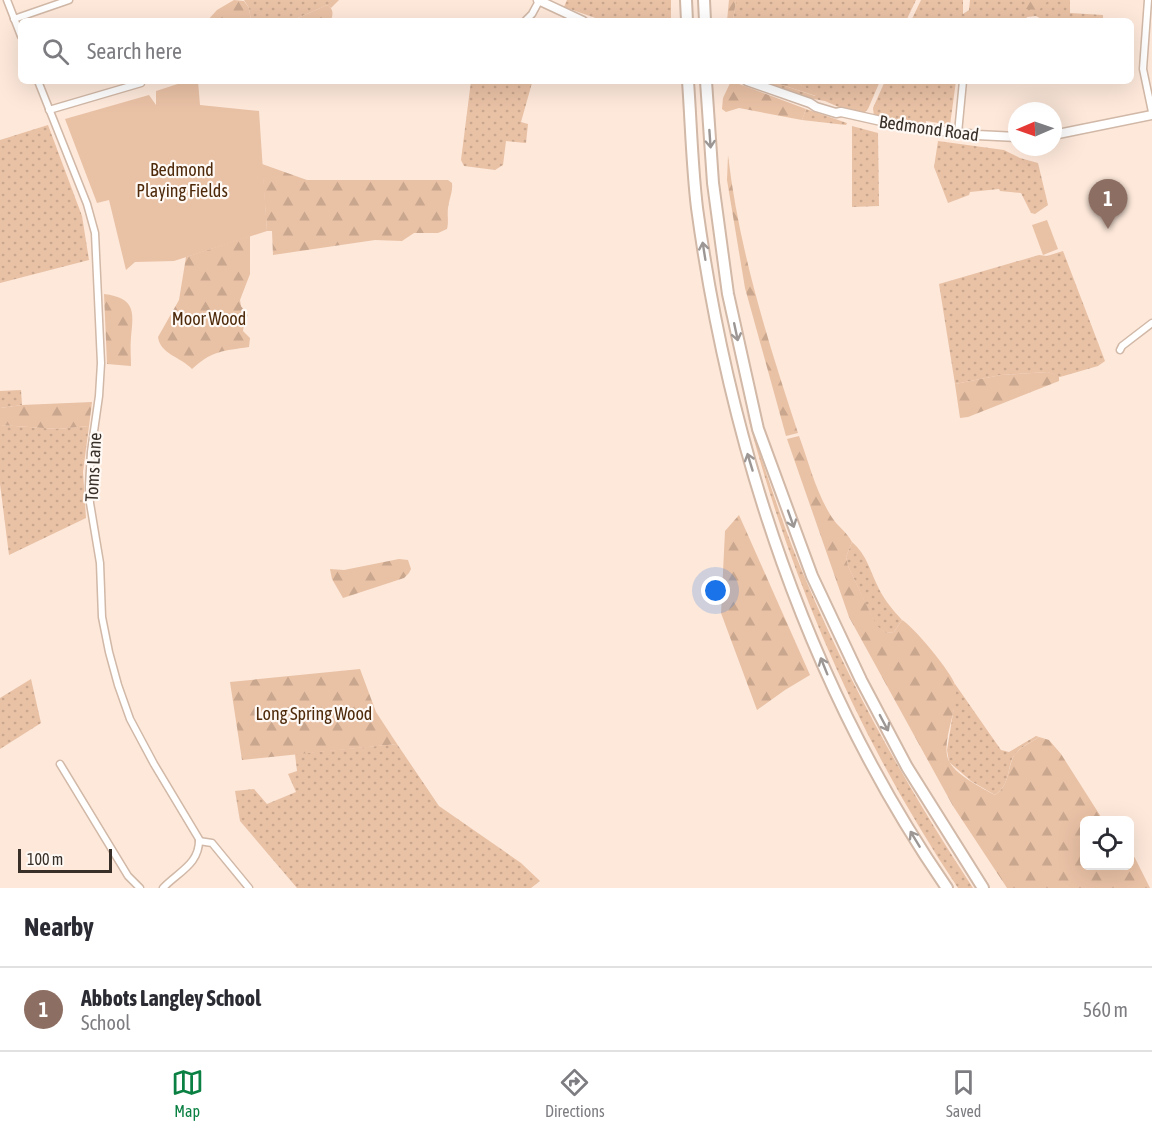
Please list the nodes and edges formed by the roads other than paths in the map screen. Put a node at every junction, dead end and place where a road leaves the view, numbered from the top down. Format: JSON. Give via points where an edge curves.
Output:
{"nodes":[{"id":1,"x":8,"y":0,"type":"edge"},
{"id":2,"x":69,"y":0,"type":"edge"},
{"id":3,"x":539,"y":0,"type":"edge"},
{"id":4,"x":686,"y":0,"type":"edge"},
{"id":5,"x":704,"y":0,"type":"edge"},
{"id":6,"x":1148,"y":0,"type":"edge"},
{"id":7,"x":529,"y":18,"type":"edge"},
{"id":8,"x":577,"y":18,"type":"edge"},
{"id":9,"x":687,"y":18,"type":"edge"},
{"id":10,"x":705,"y":18,"type":"edge"},
{"id":11,"x":14,"y":19,"type":"junction"},
{"id":12,"x":18,"y":29,"type":"edge"},
{"id":13,"x":39,"y":84,"type":"edge"},
{"id":14,"x":138,"y":84,"type":"edge"},
{"id":15,"x":688,"y":84,"type":"edge"},
{"id":16,"x":706,"y":84,"type":"edge"},
{"id":17,"x":756,"y":84,"type":"edge"},
{"id":18,"x":963,"y":84,"type":"edge"},
{"id":19,"x":50,"y":110,"type":"junction"},
{"id":20,"x":1152,"y":114,"type":"edge"},
{"id":21,"x":958,"y":133,"type":"junction"},
{"id":22,"x":1062,"y":133,"type":"edge"},
{"id":23,"x":1008,"y":136,"type":"edge"},
{"id":24,"x":1152,"y":323,"type":"edge"},
{"id":25,"x":1120,"y":350,"type":"dead end"},
{"id":26,"x":60,"y":764,"type":"dead end"},
{"id":27,"x":199,"y":841,"type":"junction"},
{"id":28,"x":140,"y":888,"type":"edge"},
{"id":29,"x":163,"y":888,"type":"edge"},
{"id":30,"x":249,"y":888,"type":"edge"},
{"id":31,"x":946,"y":888,"type":"edge"},
{"id":32,"x":983,"y":888,"type":"edge"}],
"edges":[{"from":1,"to":11,"type":"street"},
{"from":2,"to":11,"type":"street"},
{"from":3,"to":7,"type":"street"},
{"from":3,"to":8,"type":"street"},
{"from":4,"to":9,"type":"highway"},
{"from":5,"to":10,"type":"highway"},
{"from":6,"to":20,"type":"street","via":[[1143,69]]},
{"from":11,"to":12,"type":"street"},
{"from":13,"to":19,"type":"street","name":"Toms Lane"},
{"from":14,"to":19,"type":"street"},
{"from":31,"to":15,"type":"highway","one_way":true,"via":[[836,696],[780,558],[740,431],[711,299],[697,205]]},
{"from":16,"to":32,"type":"highway","one_way":true,"via":[[713,183],[727,283],[758,429],[813,576],[861,680],[907,767]]},
{"from":17,"to":21,"type":"street","name":"Bedmond Road","via":[[836,113]]},
{"from":18,"to":21,"type":"street"},
{"from":19,"to":27,"type":"street","name":"Toms Lane","via":[[95,233],[101,363],[89,487],[109,652],[130,719]]},
{"from":20,"to":22,"type":"street"},
{"from":21,"to":23,"type":"street","name":"Bedmond Road"},
{"from":24,"to":25,"type":"street"},
{"from":26,"to":28,"type":"street","via":[[128,876]]},
{"from":27,"to":29,"type":"street","via":[[193,861]]},
{"from":27,"to":30,"type":"street","via":[[212,843]]}]}
